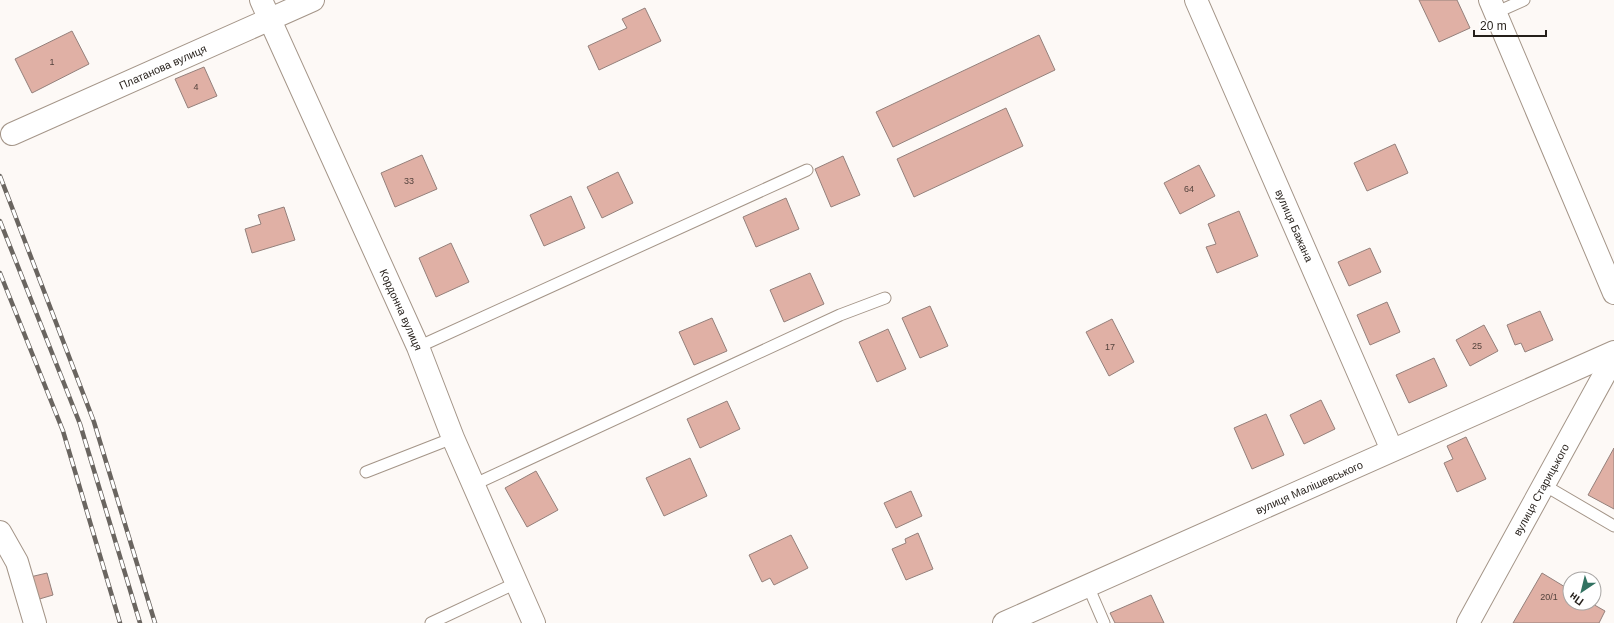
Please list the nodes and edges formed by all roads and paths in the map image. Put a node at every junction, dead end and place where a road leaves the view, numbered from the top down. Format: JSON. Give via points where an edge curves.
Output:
{"nodes":[{"id":1,"x":261,"y":0,"type":"edge"},
{"id":2,"x":313,"y":0,"type":"edge"},
{"id":3,"x":1196,"y":0,"type":"edge"},
{"id":4,"x":1524,"y":0,"type":"edge"},
{"id":5,"x":1493,"y":7,"type":"edge"},
{"id":6,"x":270,"y":19,"type":"junction"},
{"id":7,"x":12,"y":134,"type":"dead end"},
{"id":8,"x":808,"y":170,"type":"dead end"},
{"id":9,"x":1614,"y":293,"type":"edge"},
{"id":10,"x":885,"y":298,"type":"dead end"},
{"id":11,"x":418,"y":347,"type":"junction"},
{"id":12,"x":1614,"y":352,"type":"edge"},
{"id":13,"x":1614,"y":357,"type":"edge"},
{"id":14,"x":453,"y":438,"type":"junction"},
{"id":15,"x":1392,"y":450,"type":"junction"},
{"id":16,"x":366,"y":472,"type":"dead end"},
{"id":17,"x":473,"y":485,"type":"junction"},
{"id":18,"x":1544,"y":486,"type":"junction"},
{"id":19,"x":1614,"y":526,"type":"edge"},
{"id":20,"x":0,"y":532,"type":"edge"},
{"id":21,"x":516,"y":584,"type":"junction"},
{"id":22,"x":1088,"y":586,"type":"junction"},
{"id":23,"x":35,"y":623,"type":"edge"},
{"id":24,"x":431,"y":623,"type":"edge"},
{"id":25,"x":534,"y":623,"type":"edge"},
{"id":26,"x":1004,"y":623,"type":"edge"},
{"id":27,"x":1104,"y":623,"type":"edge"},
{"id":28,"x":1468,"y":623,"type":"edge"}],
"edges":[{"from":1,"to":6,"type":"street","name":"Кордонна вулиця"},
{"from":2,"to":6,"type":"street","name":"Платанова вулиця"},
{"from":3,"to":15,"type":"street","name":"вулиця Бажана"},
{"from":4,"to":5,"type":"lane"},
{"from":5,"to":9,"type":"street"},
{"from":6,"to":7,"type":"street","name":"Платанова вулиця"},
{"from":6,"to":11,"type":"street","name":"Кордонна вулиця"},
{"from":8,"to":11,"type":"lane"},
{"from":10,"to":17,"type":"lane","via":[[840,315]]},
{"from":11,"to":14,"type":"street","name":"Кордонна вулиця"},
{"from":12,"to":15,"type":"street","name":"вулиця Малішевського"},
{"from":13,"to":18,"type":"street","name":"вулиця Старицького"},
{"from":14,"to":16,"type":"lane"},
{"from":14,"to":17,"type":"street","name":"Кордонна вулиця"},
{"from":15,"to":22,"type":"street","name":"вулиця Малішевського"},
{"from":17,"to":21,"type":"street","name":"Кордонна вулиця"},
{"from":18,"to":19,"type":"lane"},
{"from":18,"to":28,"type":"street","name":"вулиця Старицького"},
{"from":20,"to":23,"type":"street","via":[[17,562]]},
{"from":21,"to":24,"type":"lane"},
{"from":21,"to":25,"type":"street","name":"Кордонна вулиця"},
{"from":22,"to":26,"type":"street","name":"вулиця Малішевського"},
{"from":22,"to":27,"type":"lane"}]}
